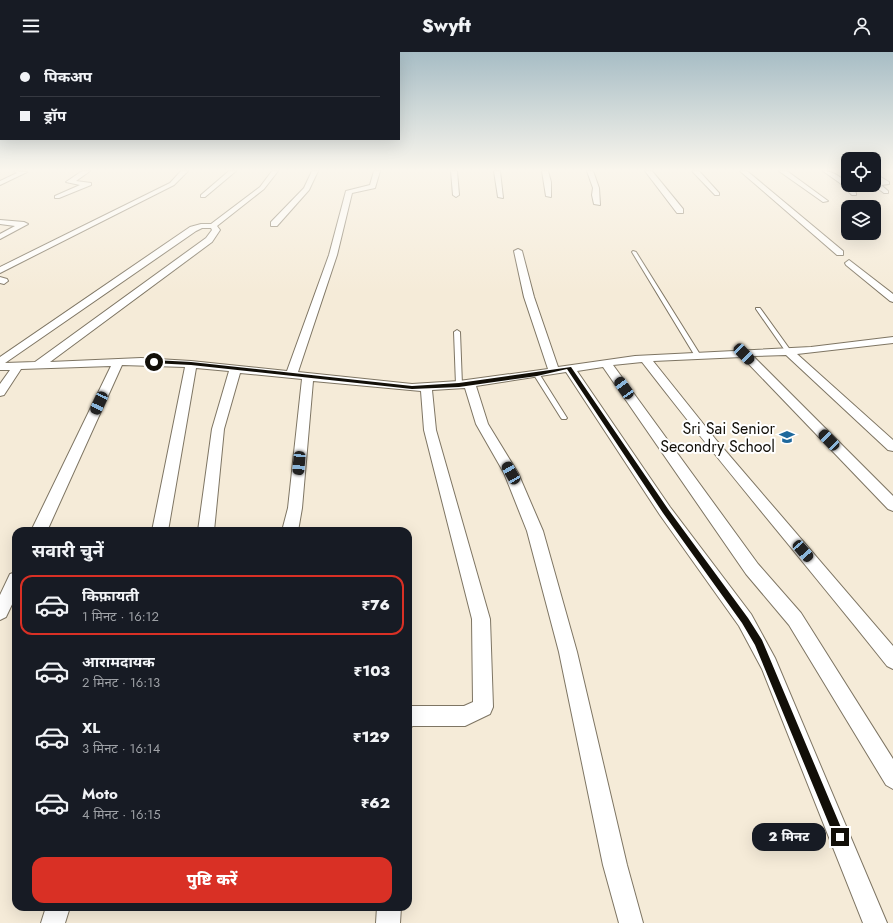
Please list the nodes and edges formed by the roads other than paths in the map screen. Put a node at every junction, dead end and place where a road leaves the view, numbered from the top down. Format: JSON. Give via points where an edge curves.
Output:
{"nodes":[{"id":1,"x":117,"y":212,"type":"edge"},
{"id":2,"x":232,"y":212,"type":"edge"},
{"id":3,"x":286,"y":212,"type":"edge"},
{"id":4,"x":344,"y":212,"type":"edge"},
{"id":5,"x":792,"y":212,"type":"edge"},
{"id":6,"x":0,"y":222,"type":"edge"},
{"id":7,"x":274,"y":224,"type":"dead end"},
{"id":8,"x":213,"y":226,"type":"junction"},
{"id":9,"x":0,"y":237,"type":"edge"},
{"id":10,"x":518,"y":251,"type":"dead end"},
{"id":11,"x":634,"y":252,"type":"dead end"},
{"id":12,"x":840,"y":253,"type":"dead end"},
{"id":13,"x":849,"y":263,"type":"dead end"},
{"id":14,"x":0,"y":270,"type":"edge"},
{"id":15,"x":893,"y":299,"type":"edge"},
{"id":16,"x":758,"y":309,"type":"dead end"},
{"id":17,"x":457,"y":332,"type":"dead end"},
{"id":18,"x":893,"y":340,"type":"edge"},
{"id":19,"x":788,"y":351,"type":"junction"},
{"id":20,"x":744,"y":354,"type":"junction"},
{"id":21,"x":698,"y":356,"type":"junction"},
{"id":22,"x":646,"y":358,"type":"junction"},
{"id":23,"x":0,"y":362,"type":"edge"},
{"id":24,"x":118,"y":362,"type":"junction"},
{"id":25,"x":606,"y":363,"type":"junction"},
{"id":26,"x":191,"y":364,"type":"junction"},
{"id":27,"x":38,"y":365,"type":"junction"},
{"id":28,"x":18,"y":366,"type":"junction"},
{"id":29,"x":0,"y":367,"type":"edge"},
{"id":30,"x":235,"y":369,"type":"junction"},
{"id":31,"x":561,"y":369,"type":"junction"},
{"id":32,"x":292,"y":374,"type":"junction"},
{"id":33,"x":537,"y":374,"type":"junction"},
{"id":34,"x":308,"y":376,"type":"junction"},
{"id":35,"x":464,"y":384,"type":"junction"},
{"id":36,"x":426,"y":387,"type":"junction"},
{"id":37,"x":0,"y":392,"type":"edge"},
{"id":38,"x":564,"y":418,"type":"dead end"},
{"id":39,"x":893,"y":447,"type":"edge"},
{"id":40,"x":893,"y":505,"type":"edge"},
{"id":41,"x":41,"y":527,"type":"edge"},
{"id":42,"x":161,"y":527,"type":"edge"},
{"id":43,"x":206,"y":527,"type":"edge"},
{"id":44,"x":291,"y":527,"type":"edge"},
{"id":45,"x":12,"y":587,"type":"edge"},
{"id":46,"x":0,"y":612,"type":"edge"},
{"id":47,"x":893,"y":660,"type":"edge"},
{"id":48,"x":412,"y":716,"type":"edge"},
{"id":49,"x":893,"y":778,"type":"edge"},
{"id":50,"x":57,"y":911,"type":"edge"},
{"id":51,"x":389,"y":911,"type":"edge"},
{"id":52,"x":53,"y":923,"type":"edge"},
{"id":53,"x":388,"y":923,"type":"edge"},
{"id":54,"x":631,"y":923,"type":"edge"},
{"id":55,"x":876,"y":923,"type":"edge"}],
"edges":[{"from":1,"to":14,"type":"street"},
{"from":2,"to":8,"type":"street"},
{"from":3,"to":7,"type":"street"},
{"from":4,"to":32,"type":"street","via":[[333,255]]},
{"from":5,"to":12,"type":"street"},
{"from":6,"to":9,"type":"street","via":[[24,224]]},
{"from":8,"to":23,"type":"street","via":[[193,229]]},
{"from":8,"to":27,"type":"street","via":[[216,230],[209,240]]},
{"from":10,"to":31,"type":"street","via":[[529,297]]},
{"from":11,"to":21,"type":"lane"},
{"from":13,"to":15,"type":"street"},
{"from":16,"to":19,"type":"lane"},
{"from":17,"to":35,"type":"lane"},
{"from":18,"to":19,"type":"street"},
{"from":19,"to":20,"type":"street"},
{"from":19,"to":39,"type":"street"},
{"from":20,"to":21,"type":"street"},
{"from":20,"to":40,"type":"street"},
{"from":21,"to":22,"type":"street"},
{"from":22,"to":25,"type":"street"},
{"from":22,"to":47,"type":"street","via":[[712,444]]},
{"from":24,"to":26,"type":"street"},
{"from":24,"to":27,"type":"street"},
{"from":24,"to":41,"type":"street"},
{"from":25,"to":31,"type":"street"},
{"from":25,"to":49,"type":"street","via":[[752,569],[795,619]]},
{"from":26,"to":30,"type":"street"},
{"from":26,"to":42,"type":"street"},
{"from":27,"to":28,"type":"street"},
{"from":28,"to":29,"type":"street"},
{"from":28,"to":37,"type":"street"},
{"from":30,"to":32,"type":"street"},
{"from":30,"to":43,"type":"street","via":[[218,429]]},
{"from":31,"to":33,"type":"street"},
{"from":31,"to":55,"type":"street","via":[[745,620],[759,643]]},
{"from":32,"to":34,"type":"street"},
{"from":33,"to":35,"type":"street"},
{"from":33,"to":38,"type":"lane"},
{"from":34,"to":36,"type":"street","via":[[390,386]]},
{"from":34,"to":44,"type":"street"},
{"from":35,"to":36,"type":"street"},
{"from":35,"to":54,"type":"street","via":[[482,424],[511,473],[536,531],[568,652],[615,865]]},
{"from":36,"to":48,"type":"street","via":[[430,430],[481,619],[483,707],[465,716]]},
{"from":45,"to":46,"type":"street"},
{"from":50,"to":52,"type":"street"},
{"from":51,"to":53,"type":"street"}]}
